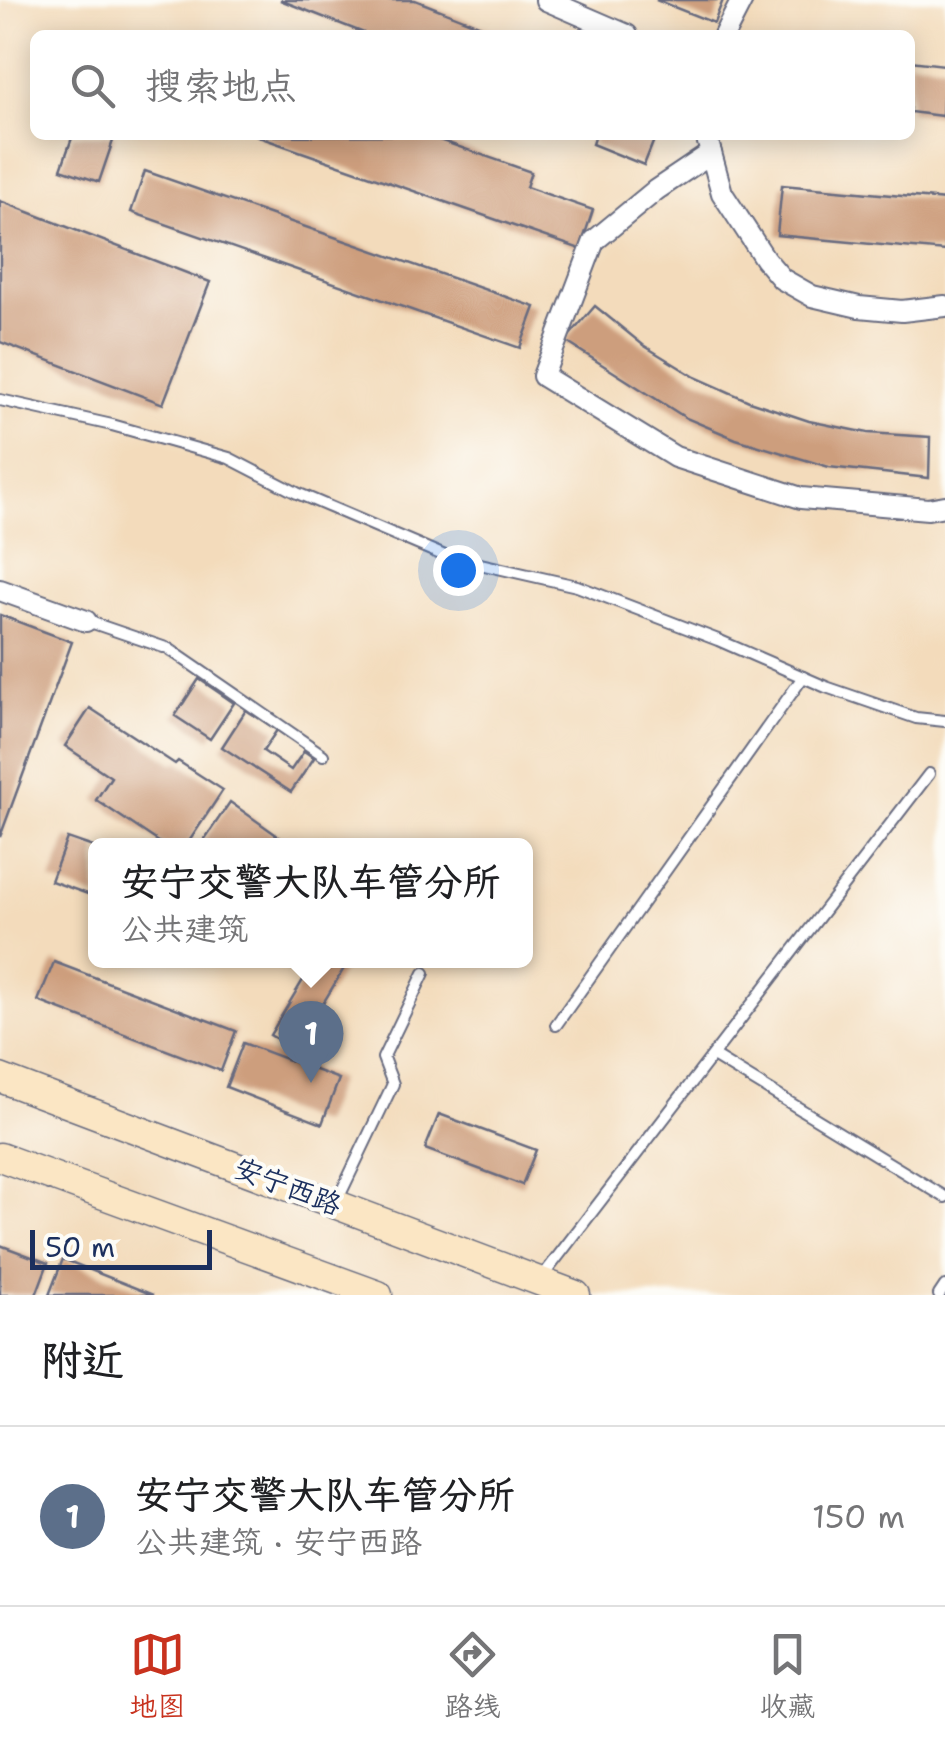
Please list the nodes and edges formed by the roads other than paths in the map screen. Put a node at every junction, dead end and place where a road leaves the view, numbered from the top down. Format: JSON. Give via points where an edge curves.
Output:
{"nodes":[{"id":1,"x":546,"y":0,"type":"edge"},
{"id":2,"x":742,"y":0,"type":"edge"},
{"id":3,"x":615,"y":30,"type":"edge"},
{"id":4,"x":727,"y":30,"type":"edge"},
{"id":5,"x":708,"y":144,"type":"edge"},
{"id":6,"x":945,"y":306,"type":"edge"},
{"id":7,"x":0,"y":400,"type":"edge"},
{"id":8,"x":945,"y":506,"type":"edge"},
{"id":9,"x":0,"y":590,"type":"edge"},
{"id":10,"x":86,"y":621,"type":"joint"},
{"id":11,"x":803,"y":677,"type":"junction"},
{"id":12,"x":945,"y":720,"type":"edge"},
{"id":13,"x":323,"y":755,"type":"dead end"},
{"id":14,"x":929,"y":774,"type":"dead end"},
{"id":15,"x":424,"y":973,"type":"dead end"},
{"id":16,"x":556,"y":1024,"type":"dead end"},
{"id":17,"x":713,"y":1056,"type":"junction"},
{"id":18,"x":0,"y":1078,"type":"edge"},
{"id":19,"x":0,"y":1157,"type":"edge"},
{"id":20,"x":945,"y":1197,"type":"edge"},
{"id":21,"x":335,"y":1204,"type":"junction"},
{"id":22,"x":539,"y":1281,"type":"junction"},
{"id":23,"x":945,"y":1286,"type":"edge"},
{"id":24,"x":378,"y":1295,"type":"edge"},
{"id":25,"x":576,"y":1295,"type":"edge"},
{"id":26,"x":939,"y":1295,"type":"edge"}],
"edges":[{"from":1,"to":3,"type":"street"},
{"from":2,"to":4,"type":"street"},
{"from":5,"to":6,"type":"street","via":[[722,193],[782,278],[812,296],[859,307]]},
{"from":5,"to":8,"type":"street","via":[[594,241],[543,376],[675,457],[801,498]]},
{"from":7,"to":11,"type":"lane","via":[[229,458],[445,556],[578,586]]},
{"from":9,"to":10,"type":"street"},
{"from":10,"to":13,"type":"lane","via":[[169,650]]},
{"from":11,"to":12,"type":"lane","via":[[916,718]]},
{"from":11,"to":16,"type":"lane"},
{"from":14,"to":17,"type":"lane"},
{"from":15,"to":21,"type":"lane","via":[[383,1058],[393,1084]]},
{"from":17,"to":20,"type":"lane"},
{"from":17,"to":22,"type":"lane"},
{"from":18,"to":21,"type":"main road","name":"安宁西路"},
{"from":19,"to":24,"type":"main road"},
{"from":21,"to":22,"type":"main road","name":"安宁西路"},
{"from":22,"to":25,"type":"main road","name":"安宁西路"},
{"from":23,"to":26,"type":"lane"}]}
